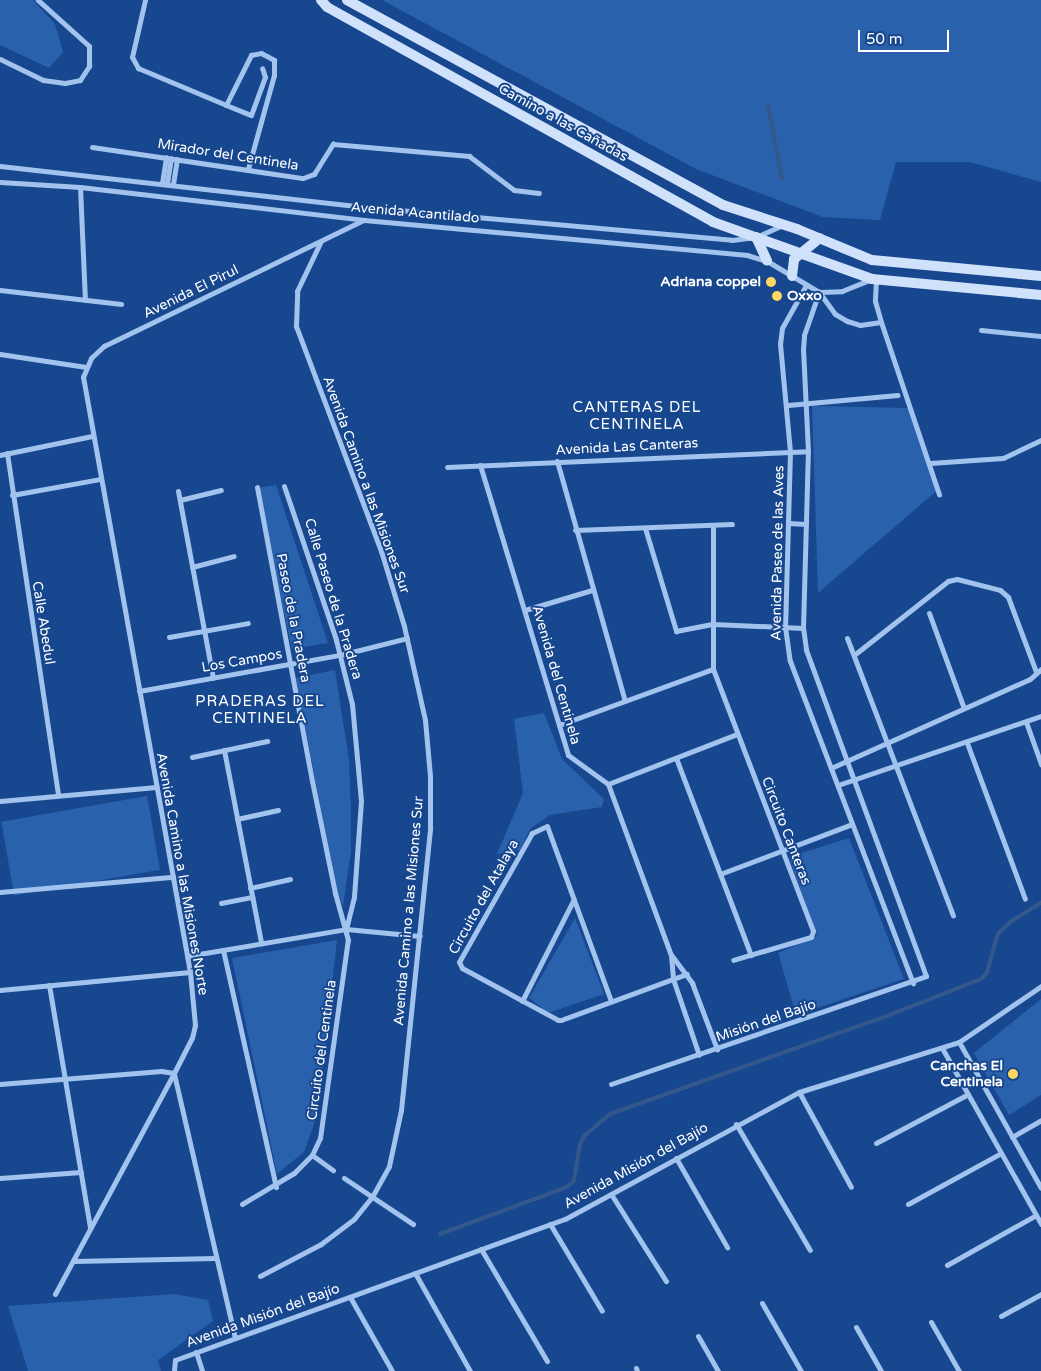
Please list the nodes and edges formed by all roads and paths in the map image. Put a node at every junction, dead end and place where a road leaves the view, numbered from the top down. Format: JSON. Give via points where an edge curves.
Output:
{"nodes":[{"id":1,"x":38,"y":0,"type":"edge"},
{"id":2,"x":145,"y":0,"type":"edge"},
{"id":3,"x":320,"y":0,"type":"edge"},
{"id":4,"x":347,"y":0,"type":"edge"},
{"id":5,"x":0,"y":59,"type":"edge"},
{"id":6,"x":262,"y":68,"type":"dead end"},
{"id":7,"x":226,"y":105,"type":"junction"},
{"id":8,"x":599,"y":138,"type":"junction"},
{"id":9,"x":92,"y":147,"type":"dead end"},
{"id":10,"x":590,"y":154,"type":"junction"},
{"id":11,"x":172,"y":158,"type":"junction"},
{"id":12,"x":0,"y":166,"type":"edge"},
{"id":13,"x":248,"y":169,"type":"junction"},
{"id":14,"x":0,"y":182,"type":"edge"},
{"id":15,"x":168,"y":183,"type":"junction"},
{"id":16,"x":80,"y":187,"type":"junction"},
{"id":17,"x":540,"y":193,"type":"dead end"},
{"id":18,"x":365,"y":207,"type":"junction"},
{"id":19,"x":364,"y":220,"type":"junction"},
{"id":20,"x":784,"y":224,"type":"junction"},
{"id":21,"x":756,"y":237,"type":"junction"},
{"id":22,"x":820,"y":238,"type":"junction"},
{"id":23,"x":321,"y":240,"type":"junction"},
{"id":24,"x":800,"y":252,"type":"junction"},
{"id":25,"x":767,"y":261,"type":"junction"},
{"id":26,"x":792,"y":276,"type":"junction"},
{"id":27,"x":1041,"y":276,"type":"edge"},
{"id":28,"x":874,"y":279,"type":"junction"},
{"id":29,"x":805,"y":287,"type":"junction"},
{"id":30,"x":0,"y":290,"type":"edge"},
{"id":31,"x":820,"y":292,"type":"junction"},
{"id":32,"x":1041,"y":295,"type":"edge"},
{"id":33,"x":84,"y":300,"type":"junction"},
{"id":34,"x":121,"y":304,"type":"dead end"},
{"id":35,"x":881,"y":322,"type":"junction"},
{"id":36,"x":981,"y":330,"type":"dead end"},
{"id":37,"x":1041,"y":336,"type":"edge"},
{"id":38,"x":0,"y":354,"type":"edge"},
{"id":39,"x":86,"y":367,"type":"junction"},
{"id":40,"x":898,"y":395,"type":"dead end"},
{"id":41,"x":807,"y":402,"type":"junction"},
{"id":42,"x":788,"y":405,"type":"junction"},
{"id":43,"x":92,"y":436,"type":"junction"},
{"id":44,"x":1041,"y":440,"type":"edge"},
{"id":45,"x":790,"y":451,"type":"junction"},
{"id":46,"x":808,"y":451,"type":"junction"},
{"id":47,"x":7,"y":453,"type":"junction"},
{"id":48,"x":0,"y":455,"type":"edge"},
{"id":49,"x":557,"y":461,"type":"junction"},
{"id":50,"x":930,"y":463,"type":"junction"},
{"id":51,"x":480,"y":465,"type":"junction"},
{"id":52,"x":447,"y":467,"type":"dead end"},
{"id":53,"x":100,"y":478,"type":"junction"},
{"id":54,"x":284,"y":486,"type":"dead end"},
{"id":55,"x":257,"y":487,"type":"dead end"},
{"id":56,"x":221,"y":490,"type":"dead end"},
{"id":57,"x":178,"y":491,"type":"dead end"},
{"id":58,"x":938,"y":494,"type":"dead end"},
{"id":59,"x":12,"y":495,"type":"junction"},
{"id":60,"x":180,"y":500,"type":"junction"},
{"id":61,"x":788,"y":523,"type":"junction"},
{"id":62,"x":732,"y":524,"type":"dead end"},
{"id":63,"x":806,"y":524,"type":"junction"},
{"id":64,"x":713,"y":525,"type":"junction"},
{"id":65,"x":646,"y":528,"type":"junction"},
{"id":66,"x":575,"y":530,"type":"junction"},
{"id":67,"x":234,"y":556,"type":"dead end"},
{"id":68,"x":192,"y":567,"type":"junction"},
{"id":69,"x":592,"y":590,"type":"junction"},
{"id":70,"x":525,"y":610,"type":"junction"},
{"id":71,"x":929,"y":612,"type":"dead end"},
{"id":72,"x":248,"y":623,"type":"dead end"},
{"id":73,"x":713,"y":624,"type":"junction"},
{"id":74,"x":785,"y":627,"type":"junction"},
{"id":75,"x":803,"y":628,"type":"junction"},
{"id":76,"x":205,"y":631,"type":"junction"},
{"id":77,"x":169,"y":637,"type":"dead end"},
{"id":78,"x":407,"y":638,"type":"junction"},
{"id":79,"x":847,"y":638,"type":"dead end"},
{"id":80,"x":340,"y":655,"type":"junction"},
{"id":81,"x":854,"y":655,"type":"junction"},
{"id":82,"x":290,"y":664,"type":"junction"},
{"id":83,"x":713,"y":669,"type":"junction"},
{"id":84,"x":1039,"y":670,"type":"edge"},
{"id":85,"x":213,"y":678,"type":"junction"},
{"id":86,"x":139,"y":691,"type":"junction"},
{"id":87,"x":625,"y":701,"type":"junction"},
{"id":88,"x":963,"y":706,"type":"junction"},
{"id":89,"x":1041,"y":716,"type":"edge"},
{"id":90,"x":1026,"y":722,"type":"junction"},
{"id":91,"x":559,"y":725,"type":"junction"},
{"id":92,"x":737,"y":734,"type":"junction"},
{"id":93,"x":267,"y":741,"type":"dead end"},
{"id":94,"x":887,"y":742,"type":"junction"},
{"id":95,"x":967,"y":743,"type":"junction"},
{"id":96,"x":224,"y":750,"type":"junction"},
{"id":97,"x":192,"y":757,"type":"dead end"},
{"id":98,"x":676,"y":758,"type":"junction"},
{"id":99,"x":847,"y":762,"type":"junction"},
{"id":100,"x":1041,"y":764,"type":"edge"},
{"id":101,"x":896,"y":767,"type":"junction"},
{"id":102,"x":832,"y":768,"type":"junction"},
{"id":103,"x":853,"y":778,"type":"junction"},
{"id":104,"x":608,"y":784,"type":"junction"},
{"id":105,"x":838,"y":784,"type":"junction"},
{"id":106,"x":156,"y":787,"type":"junction"},
{"id":107,"x":58,"y":795,"type":"junction"},
{"id":108,"x":0,"y":801,"type":"edge"},
{"id":109,"x":278,"y":810,"type":"dead end"},
{"id":110,"x":237,"y":819,"type":"junction"},
{"id":111,"x":852,"y":824,"type":"junction"},
{"id":112,"x":781,"y":849,"type":"junction"},
{"id":113,"x":720,"y":874,"type":"junction"},
{"id":114,"x":173,"y":876,"type":"junction"},
{"id":115,"x":290,"y":879,"type":"dead end"},
{"id":116,"x":250,"y":888,"type":"junction"},
{"id":117,"x":0,"y":892,"type":"edge"},
{"id":118,"x":252,"y":897,"type":"junction"},
{"id":119,"x":1025,"y":899,"type":"dead end"},
{"id":120,"x":574,"y":900,"type":"junction"},
{"id":121,"x":221,"y":904,"type":"dead end"},
{"id":122,"x":952,"y":914,"type":"dead end"},
{"id":123,"x":346,"y":929,"type":"junction"},
{"id":124,"x":420,"y":936,"type":"junction"},
{"id":125,"x":261,"y":944,"type":"junction"},
{"id":126,"x":224,"y":950,"type":"junction"},
{"id":127,"x":671,"y":955,"type":"junction"},
{"id":128,"x":750,"y":955,"type":"junction"},
{"id":129,"x":187,"y":956,"type":"junction"},
{"id":130,"x":733,"y":960,"type":"dead end"},
{"id":131,"x":190,"y":972,"type":"junction"},
{"id":132,"x":687,"y":974,"type":"junction"},
{"id":133,"x":926,"y":976,"type":"joint"},
{"id":134,"x":673,"y":979,"type":"junction"},
{"id":135,"x":913,"y":983,"type":"junction"},
{"id":136,"x":49,"y":985,"type":"junction"},
{"id":137,"x":1041,"y":986,"type":"edge"},
{"id":138,"x":0,"y":990,"type":"edge"},
{"id":139,"x":522,"y":1001,"type":"junction"},
{"id":140,"x":611,"y":1001,"type":"junction"},
{"id":141,"x":959,"y":1042,"type":"junction"},
{"id":142,"x":942,"y":1048,"type":"junction"},
{"id":143,"x":717,"y":1049,"type":"junction"},
{"id":144,"x":699,"y":1055,"type":"junction"},
{"id":145,"x":174,"y":1074,"type":"junction"},
{"id":146,"x":65,"y":1079,"type":"junction"},
{"id":147,"x":0,"y":1084,"type":"edge"},
{"id":148,"x":611,"y":1084,"type":"dead end"},
{"id":149,"x":799,"y":1092,"type":"junction"},
{"id":150,"x":968,"y":1094,"type":"junction"},
{"id":151,"x":1041,"y":1120,"type":"edge"},
{"id":152,"x":736,"y":1124,"type":"junction"},
{"id":153,"x":1012,"y":1137,"type":"junction"},
{"id":154,"x":876,"y":1143,"type":"dead end"},
{"id":155,"x":1001,"y":1153,"type":"junction"},
{"id":156,"x":312,"y":1155,"type":"junction"},
{"id":157,"x":676,"y":1158,"type":"junction"},
{"id":158,"x":333,"y":1170,"type":"dead end"},
{"id":159,"x":81,"y":1172,"type":"junction"},
{"id":160,"x":0,"y":1178,"type":"edge"},
{"id":161,"x":344,"y":1178,"type":"dead end"},
{"id":162,"x":1040,"y":1184,"type":"edge"},
{"id":163,"x":276,"y":1187,"type":"junction"},
{"id":164,"x":851,"y":1188,"type":"dead end"},
{"id":165,"x":611,"y":1194,"type":"junction"},
{"id":166,"x":372,"y":1197,"type":"junction"},
{"id":167,"x":242,"y":1204,"type":"dead end"},
{"id":168,"x":908,"y":1204,"type":"dead end"},
{"id":169,"x":1036,"y":1215,"type":"junction"},
{"id":170,"x":413,"y":1224,"type":"dead end"},
{"id":171,"x":550,"y":1224,"type":"junction"},
{"id":172,"x":1041,"y":1224,"type":"edge"},
{"id":173,"x":90,"y":1228,"type":"junction"},
{"id":174,"x":727,"y":1247,"type":"dead end"},
{"id":175,"x":481,"y":1249,"type":"junction"},
{"id":176,"x":810,"y":1250,"type":"dead end"},
{"id":177,"x":216,"y":1258,"type":"junction"},
{"id":178,"x":73,"y":1261,"type":"junction"},
{"id":179,"x":947,"y":1265,"type":"dead end"},
{"id":180,"x":415,"y":1273,"type":"junction"},
{"id":181,"x":260,"y":1276,"type":"dead end"},
{"id":182,"x":666,"y":1281,"type":"dead end"},
{"id":183,"x":55,"y":1294,"type":"dead end"},
{"id":184,"x":1041,"y":1294,"type":"edge"},
{"id":185,"x":350,"y":1297,"type":"junction"},
{"id":186,"x":762,"y":1303,"type":"dead end"},
{"id":187,"x":602,"y":1311,"type":"dead end"},
{"id":188,"x":1001,"y":1316,"type":"dead end"},
{"id":189,"x":931,"y":1322,"type":"dead end"},
{"id":190,"x":856,"y":1327,"type":"dead end"},
{"id":191,"x":698,"y":1336,"type":"dead end"},
{"id":192,"x":234,"y":1338,"type":"junction"},
{"id":193,"x":196,"y":1352,"type":"junction"},
{"id":194,"x":547,"y":1361,"type":"dead end"},
{"id":195,"x":174,"y":1371,"type":"edge"},
{"id":196,"x":202,"y":1371,"type":"edge"},
{"id":197,"x":392,"y":1371,"type":"edge"},
{"id":198,"x":470,"y":1371,"type":"edge"},
{"id":199,"x":718,"y":1371,"type":"edge"},
{"id":200,"x":801,"y":1371,"type":"edge"},
{"id":201,"x":881,"y":1371,"type":"edge"},
{"id":202,"x":959,"y":1371,"type":"edge"}],
"edges":[{"from":1,"to":5,"type":"street","via":[[89,46],[89,66],[80,80],[65,83],[43,80]]},
{"from":2,"to":7,"type":"street","via":[[133,63]]},
{"from":3,"to":10,"type":"main road","name":"Camino a las Cañadas","via":[[327,7]]},
{"from":4,"to":8,"type":"main road","name":"Camino a las Cañadas"},
{"from":6,"to":7,"type":"street","via":[[265,77],[251,115]]},
{"from":7,"to":13,"type":"street","via":[[251,55],[261,53],[274,60],[274,75]]},
{"from":8,"to":10,"type":"main road"},
{"from":8,"to":20,"type":"main road","name":"Camino a las Cañadas","via":[[723,205]]},
{"from":9,"to":11,"type":"street","name":"Mirador del Centinela"},
{"from":10,"to":21,"type":"main road","name":"Camino a las Cañadas","via":[[713,222]]},
{"from":11,"to":13,"type":"street","name":"Mirador del Centinela"},
{"from":11,"to":15,"type":"street"},
{"from":12,"to":15,"type":"street","name":"Avenida Acantilado"},
{"from":13,"to":17,"type":"street","name":"Mirador del Centinela","via":[[310,178],[328,147],[340,143],[469,156],[514,190]]},
{"from":14,"to":16,"type":"street","name":"Avenida Acantilado"},
{"from":15,"to":18,"type":"street","name":"Avenida Acantilado"},
{"from":16,"to":19,"type":"street","name":"Avenida Acantilado"},
{"from":16,"to":33,"type":"street"},
{"from":18,"to":19,"type":"street"},
{"from":18,"to":21,"type":"street","name":"Avenida Acantilado","via":[[732,240]]},
{"from":19,"to":23,"type":"street","name":"Avenida El Pirul"},
{"from":19,"to":25,"type":"street","name":"Avenida Acantilado","via":[[735,254]]},
{"from":20,"to":21,"type":"street","name":"Avenida Acantilado"},
{"from":20,"to":22,"type":"main road","name":"Camino a las Cañadas"},
{"from":21,"to":24,"type":"main road","name":"Camino a las Cañadas"},
{"from":21,"to":25,"type":"main road"},
{"from":22,"to":24,"type":"main road"},
{"from":22,"to":27,"type":"main road","name":"Camino a las Cañadas","via":[[872,260]]},
{"from":23,"to":39,"type":"street","name":"Avenida El Pirul","via":[[104,346]]},
{"from":23,"to":78,"type":"street","name":"Avenida Camino a las Misiones Sur","via":[[297,291],[296,326],[381,551]]},
{"from":24,"to":26,"type":"main road","via":[[794,259]]},
{"from":24,"to":28,"type":"main road","name":"Camino a las Cañadas"},
{"from":25,"to":26,"type":"street","name":"Avenida Acantilado"},
{"from":26,"to":29,"type":"street","name":"Avenida Acantilado"},
{"from":28,"to":31,"type":"street","name":"Avenida Acantilado","via":[[842,291]]},
{"from":28,"to":32,"type":"main road","name":"Camino a las Cañadas"},
{"from":28,"to":35,"type":"street"},
{"from":29,"to":31,"type":"street","name":"Avenida Acantilado"},
{"from":29,"to":42,"type":"street","name":"Avenida Paseo de las Aves","via":[[782,328],[780,344]]},
{"from":30,"to":33,"type":"street"},
{"from":31,"to":35,"type":"street","via":[[835,314],[847,321],[860,325]]},
{"from":31,"to":41,"type":"street","name":"Avenida Paseo de las Aves","via":[[804,335]]},
{"from":33,"to":34,"type":"street"},
{"from":35,"to":50,"type":"street"},
{"from":36,"to":37,"type":"street"},
{"from":38,"to":39,"type":"street"},
{"from":39,"to":43,"type":"street","via":[[83,389]]},
{"from":40,"to":41,"type":"street"},
{"from":41,"to":42,"type":"street"},
{"from":41,"to":46,"type":"street","name":"Avenida Paseo de las Aves"},
{"from":42,"to":45,"type":"street","name":"Avenida Paseo de las Aves"},
{"from":43,"to":47,"type":"street"},
{"from":43,"to":53,"type":"street","name":"Avenida Camino a las Misiones Norte"},
{"from":44,"to":50,"type":"street","via":[[1004,458]]},
{"from":45,"to":46,"type":"street","name":"Avenida Las Canteras"},
{"from":45,"to":49,"type":"street","name":"Avenida Las Canteras"},
{"from":45,"to":61,"type":"street","name":"Avenida Paseo de las Aves"},
{"from":46,"to":63,"type":"street","name":"Avenida Paseo de las Aves"},
{"from":47,"to":48,"type":"street"},
{"from":47,"to":59,"type":"street","name":"Calle Abedul"},
{"from":49,"to":51,"type":"street","name":"Avenida Las Canteras"},
{"from":49,"to":66,"type":"street"},
{"from":50,"to":58,"type":"street"},
{"from":51,"to":52,"type":"street","name":"Avenida Las Canteras"},
{"from":51,"to":70,"type":"street","name":"Avenida del Centinela"},
{"from":53,"to":59,"type":"street"},
{"from":53,"to":86,"type":"street","name":"Avenida Camino a las Misiones Norte"},
{"from":54,"to":80,"type":"street","name":"Calle Paseo de la Pradera"},
{"from":55,"to":82,"type":"street","name":"Paseo de la Pradera"},
{"from":56,"to":60,"type":"street"},
{"from":57,"to":60,"type":"street"},
{"from":59,"to":107,"type":"street","name":"Calle Abedul"},
{"from":60,"to":68,"type":"street"},
{"from":61,"to":63,"type":"street"},
{"from":61,"to":74,"type":"street","name":"Avenida Paseo de las Aves"},
{"from":62,"to":64,"type":"street"},
{"from":63,"to":75,"type":"street","name":"Avenida Paseo de las Aves"},
{"from":64,"to":65,"type":"street"},
{"from":64,"to":73,"type":"street"},
{"from":65,"to":66,"type":"street"},
{"from":65,"to":73,"type":"street","via":[[676,631]]},
{"from":66,"to":69,"type":"street"},
{"from":67,"to":68,"type":"street"},
{"from":68,"to":76,"type":"street"},
{"from":69,"to":70,"type":"street"},
{"from":69,"to":87,"type":"street"},
{"from":70,"to":91,"type":"street","name":"Avenida del Centinela"},
{"from":71,"to":88,"type":"street"},
{"from":72,"to":76,"type":"street"},
{"from":73,"to":74,"type":"street"},
{"from":73,"to":83,"type":"street"},
{"from":74,"to":75,"type":"street"},
{"from":74,"to":102,"type":"street","name":"Avenida Paseo de las Aves","via":[[790,661]]},
{"from":75,"to":99,"type":"street","name":"Avenida Paseo de las Aves","via":[[809,662]]},
{"from":76,"to":77,"type":"street"},
{"from":76,"to":85,"type":"street"},
{"from":78,"to":80,"type":"street","name":"Los Campos"},
{"from":78,"to":124,"type":"street","name":"Avenida Camino a las Misiones Sur","via":[[424,720],[430,776],[430,828]]},
{"from":79,"to":81,"type":"street"},
{"from":80,"to":82,"type":"street","name":"Los Campos"},
{"from":80,"to":123,"type":"street","name":"Calle Paseo de la Pradera","via":[[352,704],[361,801],[355,888]]},
{"from":81,"to":84,"type":"street","via":[[948,581],[957,579],[1000,590],[1008,598]]},
{"from":81,"to":94,"type":"street"},
{"from":82,"to":85,"type":"street","name":"Los Campos"},
{"from":82,"to":123,"type":"street","name":"Paseo de la Pradera","via":[[334,893]]},
{"from":83,"to":87,"type":"street"},
{"from":83,"to":92,"type":"street","name":"Circuito Canteras"},
{"from":84,"to":88,"type":"street","via":[[1030,679]]},
{"from":85,"to":86,"type":"street","name":"Los Campos"},
{"from":86,"to":106,"type":"street","name":"Avenida Camino a las Misiones Norte"},
{"from":87,"to":91,"type":"street"},
{"from":88,"to":94,"type":"street"},
{"from":89,"to":90,"type":"street"},
{"from":90,"to":95,"type":"street"},
{"from":90,"to":100,"type":"street"},
{"from":91,"to":104,"type":"street","name":"Avenida del Centinela","via":[[568,755]]},
{"from":92,"to":98,"type":"street"},
{"from":92,"to":112,"type":"street","name":"Circuito Canteras"},
{"from":93,"to":96,"type":"street"},
{"from":94,"to":99,"type":"street"},
{"from":94,"to":101,"type":"street"},
{"from":95,"to":101,"type":"street"},
{"from":95,"to":119,"type":"street"},
{"from":96,"to":97,"type":"street"},
{"from":96,"to":110,"type":"street"},
{"from":98,"to":104,"type":"street"},
{"from":98,"to":113,"type":"street"},
{"from":99,"to":102,"type":"street"},
{"from":99,"to":103,"type":"street","name":"Avenida Paseo de las Aves"},
{"from":101,"to":103,"type":"street"},
{"from":101,"to":122,"type":"street"},
{"from":102,"to":105,"type":"street","name":"Avenida Paseo de las Aves"},
{"from":103,"to":105,"type":"street"},
{"from":103,"to":133,"type":"street","name":"Avenida Paseo de las Aves"},
{"from":104,"to":127,"type":"street"},
{"from":105,"to":111,"type":"street","name":"Avenida Paseo de las Aves"},
{"from":106,"to":107,"type":"street"},
{"from":106,"to":114,"type":"street","name":"Avenida Camino a las Misiones Norte"},
{"from":107,"to":108,"type":"street"},
{"from":109,"to":110,"type":"street"},
{"from":110,"to":116,"type":"street"},
{"from":111,"to":112,"type":"street"},
{"from":111,"to":135,"type":"street","name":"Avenida Paseo de las Aves"},
{"from":112,"to":113,"type":"street"},
{"from":112,"to":128,"type":"street","name":"Circuito Canteras","via":[[813,935]]},
{"from":113,"to":128,"type":"street"},
{"from":114,"to":117,"type":"street"},
{"from":114,"to":129,"type":"street","name":"Avenida Camino a las Misiones Norte"},
{"from":115,"to":116,"type":"street"},
{"from":116,"to":118,"type":"street"},
{"from":118,"to":121,"type":"street"},
{"from":118,"to":125,"type":"street"},
{"from":120,"to":139,"type":"street"},
{"from":120,"to":139,"type":"street","name":"Circuito del Atalaya","via":[[547,826],[532,833],[459,962],[462,968]]},
{"from":120,"to":140,"type":"street","name":"Circuito del Atalaya"},
{"from":123,"to":124,"type":"street"},
{"from":123,"to":125,"type":"street"},
{"from":123,"to":156,"type":"street","name":"Circuito del Centinela","via":[[348,940],[326,1115]]},
{"from":124,"to":166,"type":"street","name":"Avenida Camino a las Misiones Sur","via":[[396,1143]]},
{"from":125,"to":126,"type":"street"},
{"from":126,"to":129,"type":"street"},
{"from":126,"to":163,"type":"street"},
{"from":127,"to":132,"type":"street"},
{"from":127,"to":134,"type":"street"},
{"from":128,"to":130,"type":"street","name":"Circuito Canteras"},
{"from":129,"to":131,"type":"street","name":"Avenida Camino a las Misiones Norte"},
{"from":131,"to":136,"type":"street"},
{"from":131,"to":145,"type":"street","name":"Avenida Camino a las Misiones Norte","via":[[195,1025]]},
{"from":132,"to":134,"type":"street","name":"Circuito del Atalaya"},
{"from":132,"to":143,"type":"street"},
{"from":133,"to":135,"type":"street","name":"Misión del Bajío"},
{"from":134,"to":140,"type":"street","name":"Circuito del Atalaya"},
{"from":134,"to":144,"type":"street"},
{"from":135,"to":143,"type":"street","name":"Misión del Bajío"},
{"from":136,"to":138,"type":"street"},
{"from":136,"to":146,"type":"street"},
{"from":137,"to":141,"type":"street","name":"Avenida Misión del Bajío"},
{"from":139,"to":140,"type":"street","name":"Circuito del Atalaya","via":[[558,1020]]},
{"from":141,"to":142,"type":"street","name":"Avenida Misión del Bajío"},
{"from":141,"to":153,"type":"street"},
{"from":142,"to":149,"type":"street","name":"Avenida Misión del Bajío"},
{"from":142,"to":150,"type":"street"},
{"from":143,"to":144,"type":"street","name":"Misión del Bajío"},
{"from":144,"to":148,"type":"street","name":"Misión del Bajío"},
{"from":145,"to":146,"type":"street","via":[[162,1071]]},
{"from":145,"to":173,"type":"street","name":"Avenida Camino a las Misiones Norte"},
{"from":145,"to":177,"type":"street"},
{"from":146,"to":147,"type":"street"},
{"from":146,"to":159,"type":"street"},
{"from":149,"to":152,"type":"street","name":"Avenida Misión del Bajío"},
{"from":149,"to":164,"type":"street"},
{"from":150,"to":154,"type":"street"},
{"from":150,"to":155,"type":"street"},
{"from":151,"to":153,"type":"street"},
{"from":152,"to":157,"type":"street","name":"Avenida Misión del Bajío"},
{"from":152,"to":176,"type":"street"},
{"from":153,"to":162,"type":"street"},
{"from":155,"to":168,"type":"street"},
{"from":155,"to":169,"type":"street"},
{"from":156,"to":158,"type":"street"},
{"from":156,"to":163,"type":"street","name":"Circuito del Centinela"},
{"from":157,"to":165,"type":"street","name":"Avenida Misión del Bajío"},
{"from":157,"to":174,"type":"street"},
{"from":159,"to":160,"type":"street"},
{"from":159,"to":173,"type":"street"},
{"from":161,"to":166,"type":"street"},
{"from":163,"to":167,"type":"street","name":"Circuito del Centinela"},
{"from":165,"to":171,"type":"street","name":"Avenida Misión del Bajío"},
{"from":165,"to":182,"type":"street"},
{"from":166,"to":170,"type":"street"},
{"from":166,"to":181,"type":"street","name":"Avenida Camino a las Misiones Sur","via":[[337,1233]]},
{"from":169,"to":172,"type":"street"},
{"from":169,"to":179,"type":"street"},
{"from":171,"to":175,"type":"street","name":"Avenida Misión del Bajío"},
{"from":171,"to":187,"type":"street"},
{"from":173,"to":178,"type":"street","name":"Avenida Camino a las Misiones Norte"},
{"from":175,"to":180,"type":"street","name":"Avenida Misión del Bajío"},
{"from":175,"to":194,"type":"street"},
{"from":177,"to":178,"type":"street"},
{"from":177,"to":192,"type":"street"},
{"from":178,"to":183,"type":"street","name":"Avenida Camino a las Misiones Norte"},
{"from":180,"to":185,"type":"street","name":"Avenida Misión del Bajío"},
{"from":180,"to":198,"type":"street"},
{"from":184,"to":188,"type":"street"},
{"from":185,"to":192,"type":"street","name":"Avenida Misión del Bajío"},
{"from":185,"to":197,"type":"street"},
{"from":186,"to":200,"type":"street"},
{"from":189,"to":202,"type":"street"},
{"from":190,"to":201,"type":"street"},
{"from":191,"to":199,"type":"street"},
{"from":192,"to":193,"type":"street","name":"Avenida Misión del Bajío"},
{"from":193,"to":195,"type":"street","name":"Avenida Misión del Bajío","via":[[173,1362]]},
{"from":193,"to":196,"type":"street"}]}
